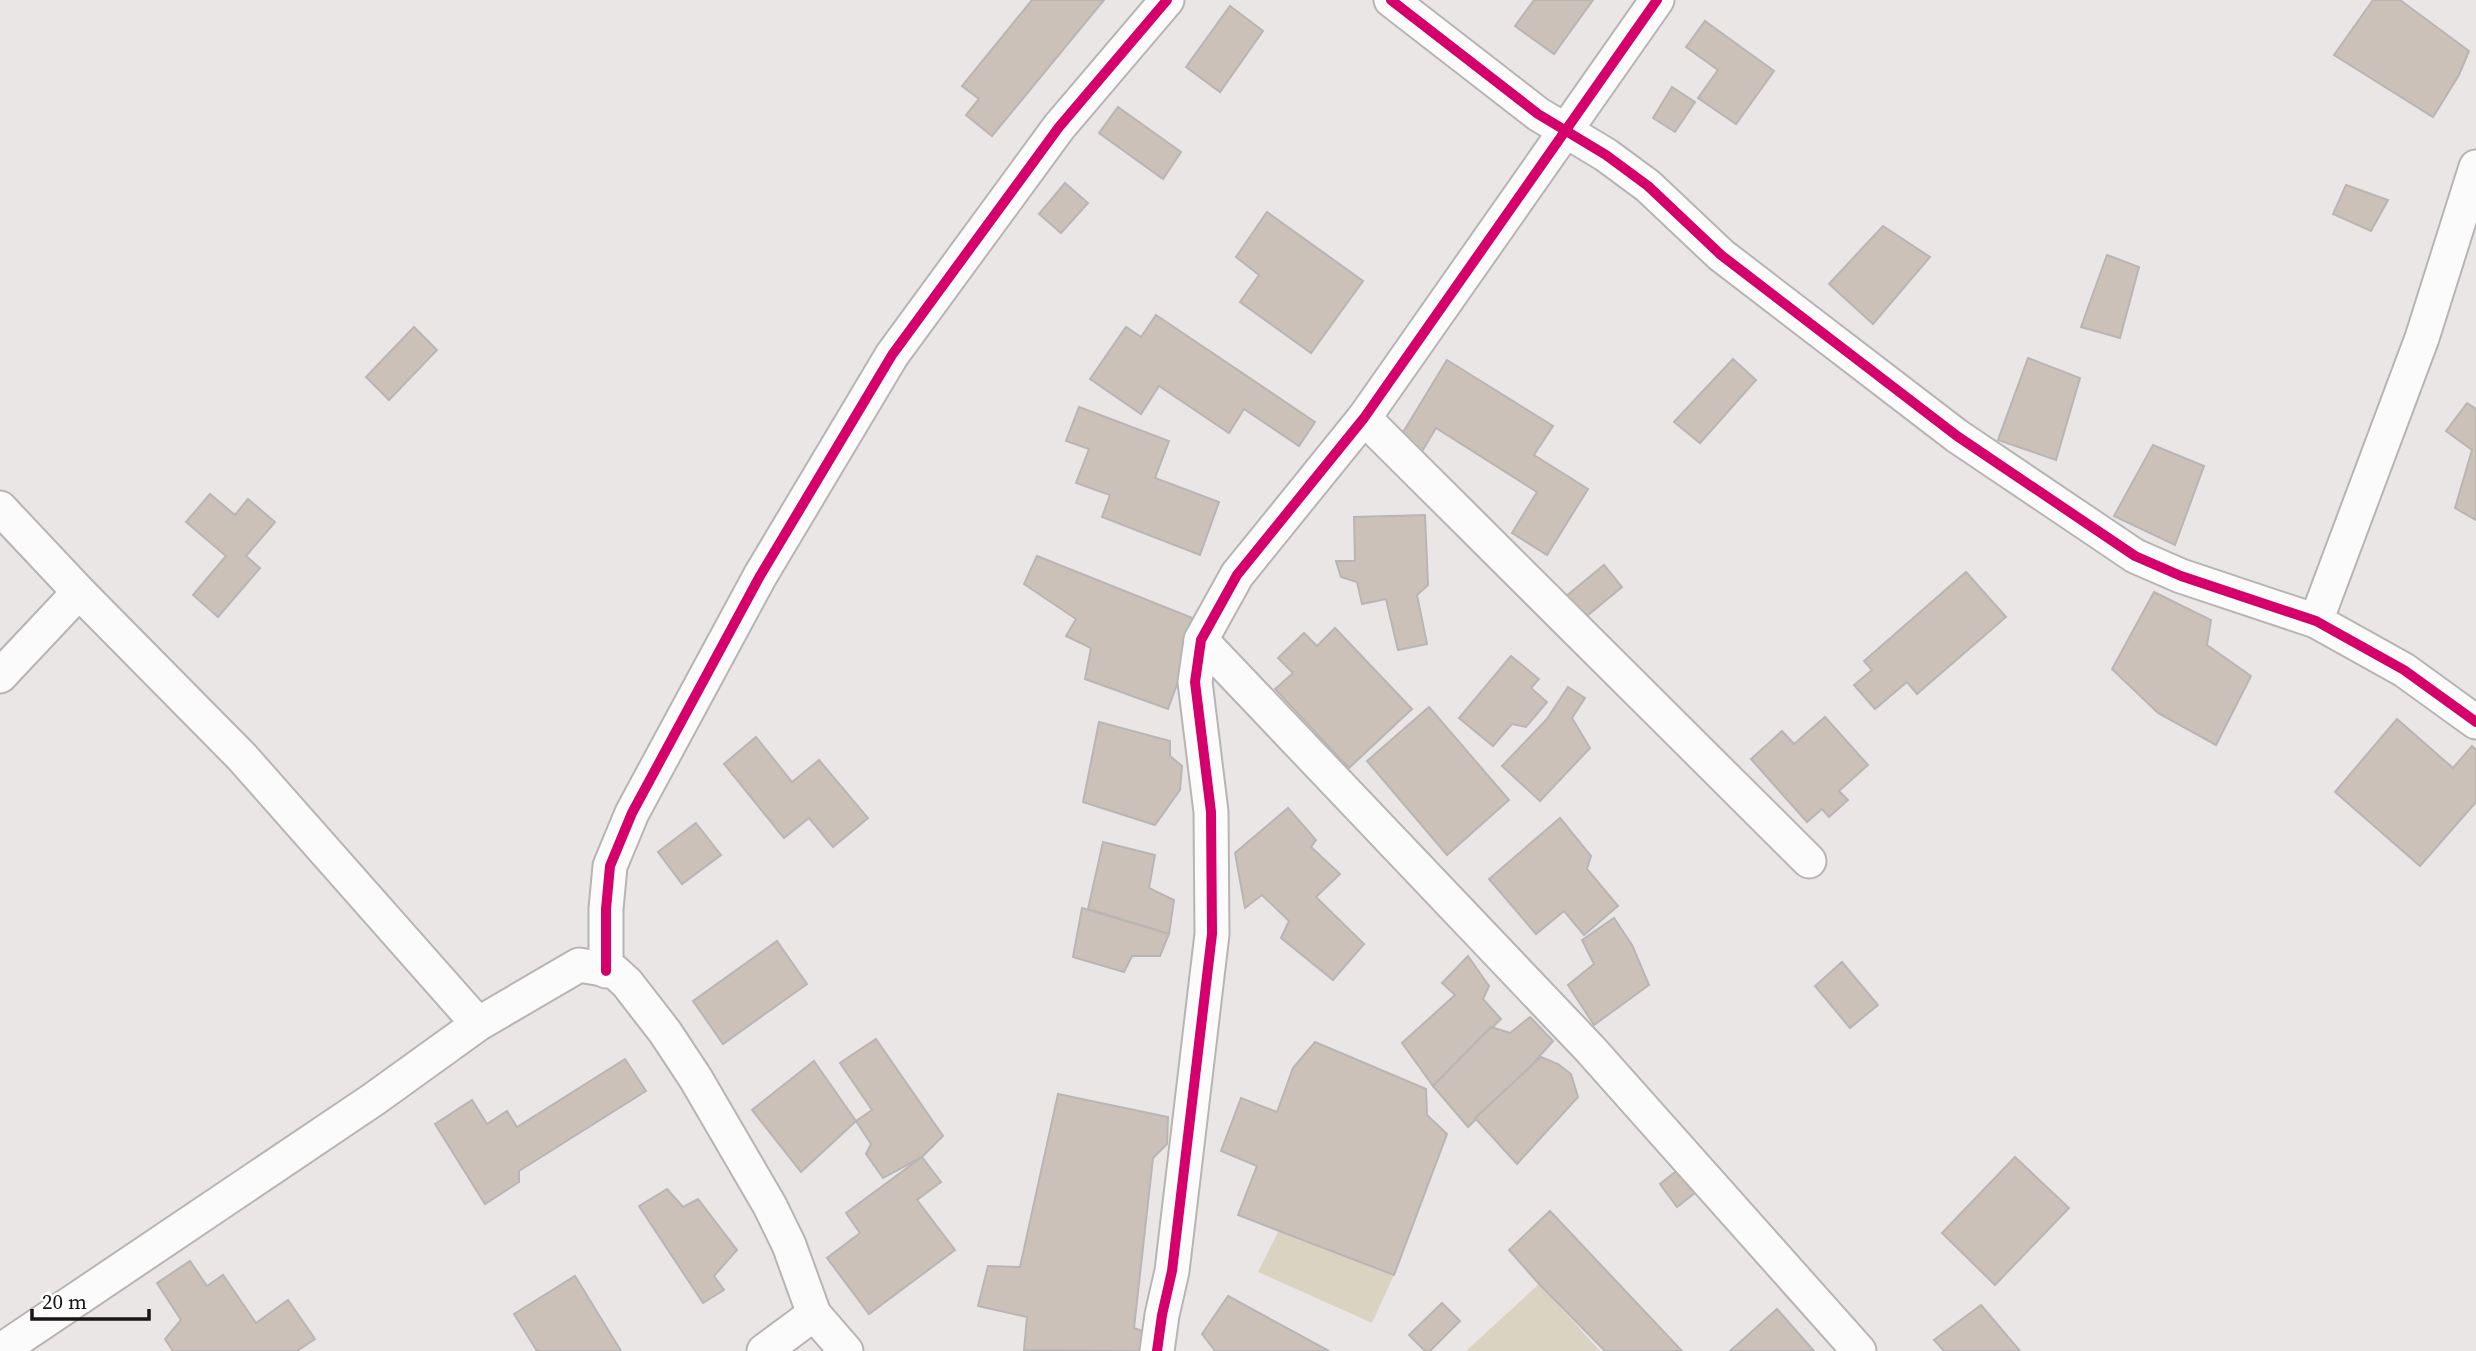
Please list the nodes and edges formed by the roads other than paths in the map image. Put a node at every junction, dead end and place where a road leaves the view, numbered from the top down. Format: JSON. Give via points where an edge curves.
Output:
{"nodes":[{"id":1,"x":1167,"y":0,"type":"edge"},
{"id":2,"x":1391,"y":0,"type":"edge"},
{"id":3,"x":1657,"y":0,"type":"edge"},
{"id":4,"x":1566,"y":129,"type":"junction"},
{"id":5,"x":2476,"y":167,"type":"edge"},
{"id":6,"x":1364,"y":418,"type":"junction"},
{"id":7,"x":0,"y":508,"type":"edge"},
{"id":8,"x":79,"y":592,"type":"junction"},
{"id":9,"x":2316,"y":621,"type":"junction"},
{"id":10,"x":1201,"y":640,"type":"junction"},
{"id":11,"x":0,"y":676,"type":"edge"},
{"id":12,"x":2476,"y":722,"type":"edge"},
{"id":13,"x":1810,"y":861,"type":"dead end"},
{"id":14,"x":606,"y":971,"type":"junction"},
{"id":15,"x":478,"y":1024,"type":"junction"},
{"id":16,"x":814,"y":1314,"type":"junction"},
{"id":17,"x":0,"y":1351,"type":"edge"},
{"id":18,"x":764,"y":1351,"type":"edge"},
{"id":19,"x":846,"y":1351,"type":"edge"},
{"id":20,"x":1157,"y":1351,"type":"edge"},
{"id":21,"x":1859,"y":1351,"type":"edge"}],
"edges":[{"from":1,"to":14,"type":"street","via":[[1059,127],[892,355],[760,576],[632,813],[610,866]]},
{"from":2,"to":4,"type":"street","via":[[1538,114]]},
{"from":3,"to":4,"type":"street"},
{"from":4,"to":6,"type":"street"},
{"from":4,"to":9,"type":"street","via":[[1648,186],[1721,255],[1957,436],[2135,556]]},
{"from":5,"to":9,"type":"street","via":[[2422,338]]},
{"from":6,"to":10,"type":"street","via":[[1237,575]]},
{"from":6,"to":13,"type":"street"},
{"from":7,"to":8,"type":"street"},
{"from":8,"to":11,"type":"street"},
{"from":8,"to":15,"type":"street","via":[[242,757]]},
{"from":9,"to":12,"type":"street","via":[[2404,670]]},
{"from":10,"to":20,"type":"street","via":[[1195,682],[1211,812],[1212,934],[1172,1271]]},
{"from":10,"to":21,"type":"street","via":[[1590,1049]]},
{"from":14,"to":15,"type":"street","via":[[579,965]]},
{"from":14,"to":16,"type":"street","via":[[614,971],[627,983],[696,1079],[770,1206]]},
{"from":15,"to":17,"type":"street"},
{"from":16,"to":18,"type":"street"},
{"from":16,"to":19,"type":"street"}]}
